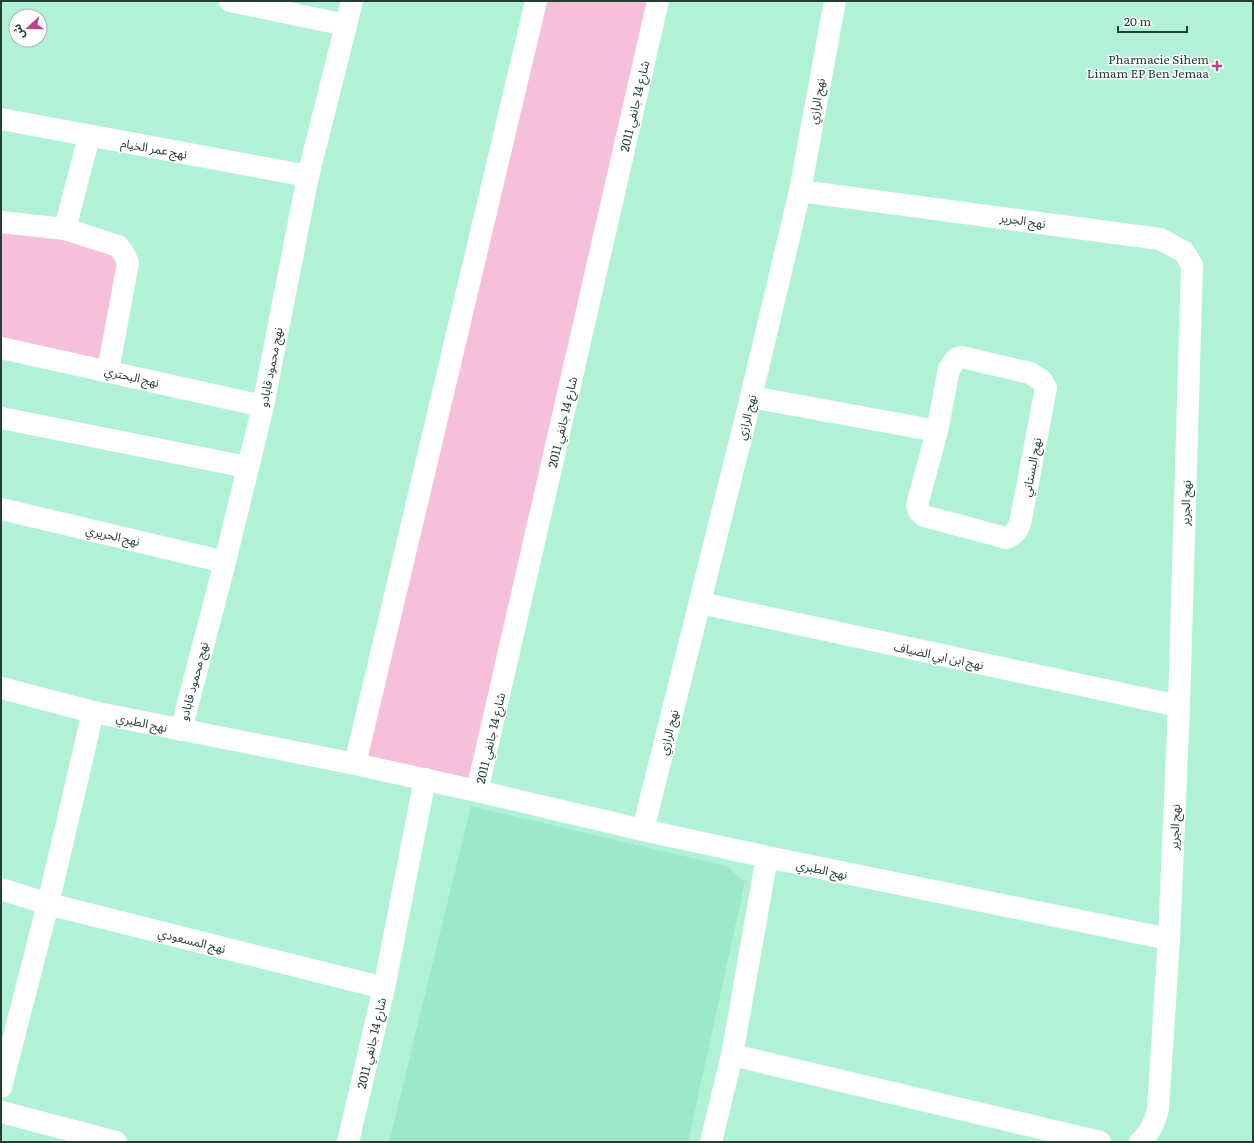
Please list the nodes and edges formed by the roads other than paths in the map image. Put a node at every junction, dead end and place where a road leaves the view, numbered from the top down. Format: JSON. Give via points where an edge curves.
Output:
{"nodes":[{"id":1,"x":230,"y":1,"type":"edge"},
{"id":2,"x":352,"y":1,"type":"edge"},
{"id":3,"x":536,"y":1,"type":"edge"},
{"id":4,"x":658,"y":1,"type":"edge"},
{"id":5,"x":835,"y":1,"type":"edge"},
{"id":6,"x":346,"y":25,"type":"junction"},
{"id":7,"x":1,"y":119,"type":"edge"},
{"id":8,"x":89,"y":136,"type":"junction"},
{"id":9,"x":308,"y":176,"type":"junction"},
{"id":10,"x":800,"y":191,"type":"junction"},
{"id":11,"x":1,"y":222,"type":"edge"},
{"id":12,"x":65,"y":229,"type":"junction"},
{"id":13,"x":1,"y":348,"type":"edge"},
{"id":14,"x":108,"y":371,"type":"junction"},
{"id":15,"x":751,"y":397,"type":"junction"},
{"id":16,"x":263,"y":406,"type":"junction"},
{"id":17,"x":1,"y":418,"type":"edge"},
{"id":18,"x":936,"y":431,"type":"junction"},
{"id":19,"x":247,"y":467,"type":"junction"},
{"id":20,"x":1,"y":509,"type":"edge"},
{"id":21,"x":225,"y":562,"type":"junction"},
{"id":22,"x":700,"y":602,"type":"junction"},
{"id":23,"x":1,"y":688,"type":"edge"},
{"id":24,"x":1179,"y":706,"type":"junction"},
{"id":25,"x":93,"y":712,"type":"junction"},
{"id":26,"x":180,"y":730,"type":"junction"},
{"id":27,"x":355,"y":764,"type":"junction"},
{"id":28,"x":425,"y":779,"type":"junction"},
{"id":29,"x":478,"y":791,"type":"junction"},
{"id":30,"x":643,"y":830,"type":"junction"},
{"id":31,"x":767,"y":857,"type":"junction"},
{"id":32,"x":1,"y":889,"type":"edge"},
{"id":33,"x":48,"y":904,"type":"junction"},
{"id":34,"x":1169,"y":940,"type":"junction"},
{"id":35,"x":384,"y":988,"type":"junction"},
{"id":36,"x":732,"y":1055,"type":"junction"},
{"id":37,"x":1,"y":1087,"type":"edge"},
{"id":38,"x":1,"y":1112,"type":"edge"},
{"id":39,"x":116,"y":1142,"type":"edge"},
{"id":40,"x":348,"y":1142,"type":"edge"},
{"id":41,"x":711,"y":1142,"type":"edge"},
{"id":42,"x":1100,"y":1142,"type":"edge"},
{"id":43,"x":1140,"y":1142,"type":"edge"}],
"edges":[{"from":1,"to":6,"type":"street"},
{"from":2,"to":6,"type":"street","name":"نهج محمود قابادو"},
{"from":3,"to":27,"type":"street"},
{"from":4,"to":29,"type":"street","name":"شارع 14 جانفي 2011"},
{"from":5,"to":10,"type":"street","name":"نهج الرازي"},
{"from":6,"to":9,"type":"street","name":"نهج محمود قابادو"},
{"from":7,"to":8,"type":"street","name":"نهج عمر الخيام"},
{"from":8,"to":9,"type":"street","name":"نهج عمر الخيام"},
{"from":8,"to":12,"type":"street"},
{"from":9,"to":16,"type":"street","name":"نهج محمود قابادو"},
{"from":10,"to":15,"type":"street","name":"نهج الرازي"},
{"from":10,"to":24,"type":"street","name":"نهج الجرير","via":[[1160,239],[1184,252],[1192,264]]},
{"from":11,"to":12,"type":"street"},
{"from":12,"to":14,"type":"street","via":[[118,246],[128,263]]},
{"from":13,"to":14,"type":"street","name":"نهج البحتري"},
{"from":14,"to":16,"type":"street","name":"نهج البحتري"},
{"from":15,"to":18,"type":"street"},
{"from":15,"to":22,"type":"street","name":"نهج الرازي"},
{"from":16,"to":19,"type":"street","name":"نهج محمود قابادو"},
{"from":17,"to":19,"type":"street"},
{"from":18,"to":18,"type":"street","name":"نهج البستاني","via":[[917,505],[919,511],[924,516],[1006,538],[1013,535],[1022,516],[1046,388],[1042,381],[1030,373],[962,357],[956,359],[949,368]]},
{"from":19,"to":21,"type":"street","name":"نهج محمود قابادو"},
{"from":20,"to":21,"type":"street","name":"نهج الحريري"},
{"from":21,"to":26,"type":"street","name":"نهج محمود قابادو"},
{"from":22,"to":24,"type":"street","name":"نهج ابن ابي الضياف"},
{"from":22,"to":30,"type":"street","name":"نهج الرازي"},
{"from":23,"to":25,"type":"street","name":"نهج الطبري"},
{"from":24,"to":34,"type":"street","name":"نهج الجرير"},
{"from":25,"to":26,"type":"street","name":"نهج الطبري"},
{"from":25,"to":33,"type":"street"},
{"from":26,"to":27,"type":"street","name":"نهج الطبري"},
{"from":27,"to":28,"type":"street","name":"شارع 14 جانفي 2011"},
{"from":28,"to":29,"type":"street","name":"شارع 14 جانفي 2011"},
{"from":28,"to":35,"type":"street","name":"شارع 14 جانفي 2011"},
{"from":29,"to":30,"type":"street","name":"نهج الطبري"},
{"from":30,"to":31,"type":"street","name":"نهج الطبري"},
{"from":31,"to":34,"type":"street","name":"نهج الطبري"},
{"from":31,"to":36,"type":"street"},
{"from":32,"to":33,"type":"street","name":"نهج المسعودي"},
{"from":33,"to":35,"type":"street","name":"نهج المسعودي"},
{"from":33,"to":37,"type":"street"},
{"from":34,"to":43,"type":"street","name":"نهج الجرير","via":[[1158,1109],[1155,1123]]},
{"from":35,"to":40,"type":"street","name":"شارع 14 جانفي 2011"},
{"from":36,"to":41,"type":"street"},
{"from":36,"to":42,"type":"street"},
{"from":38,"to":39,"type":"street"}]}
